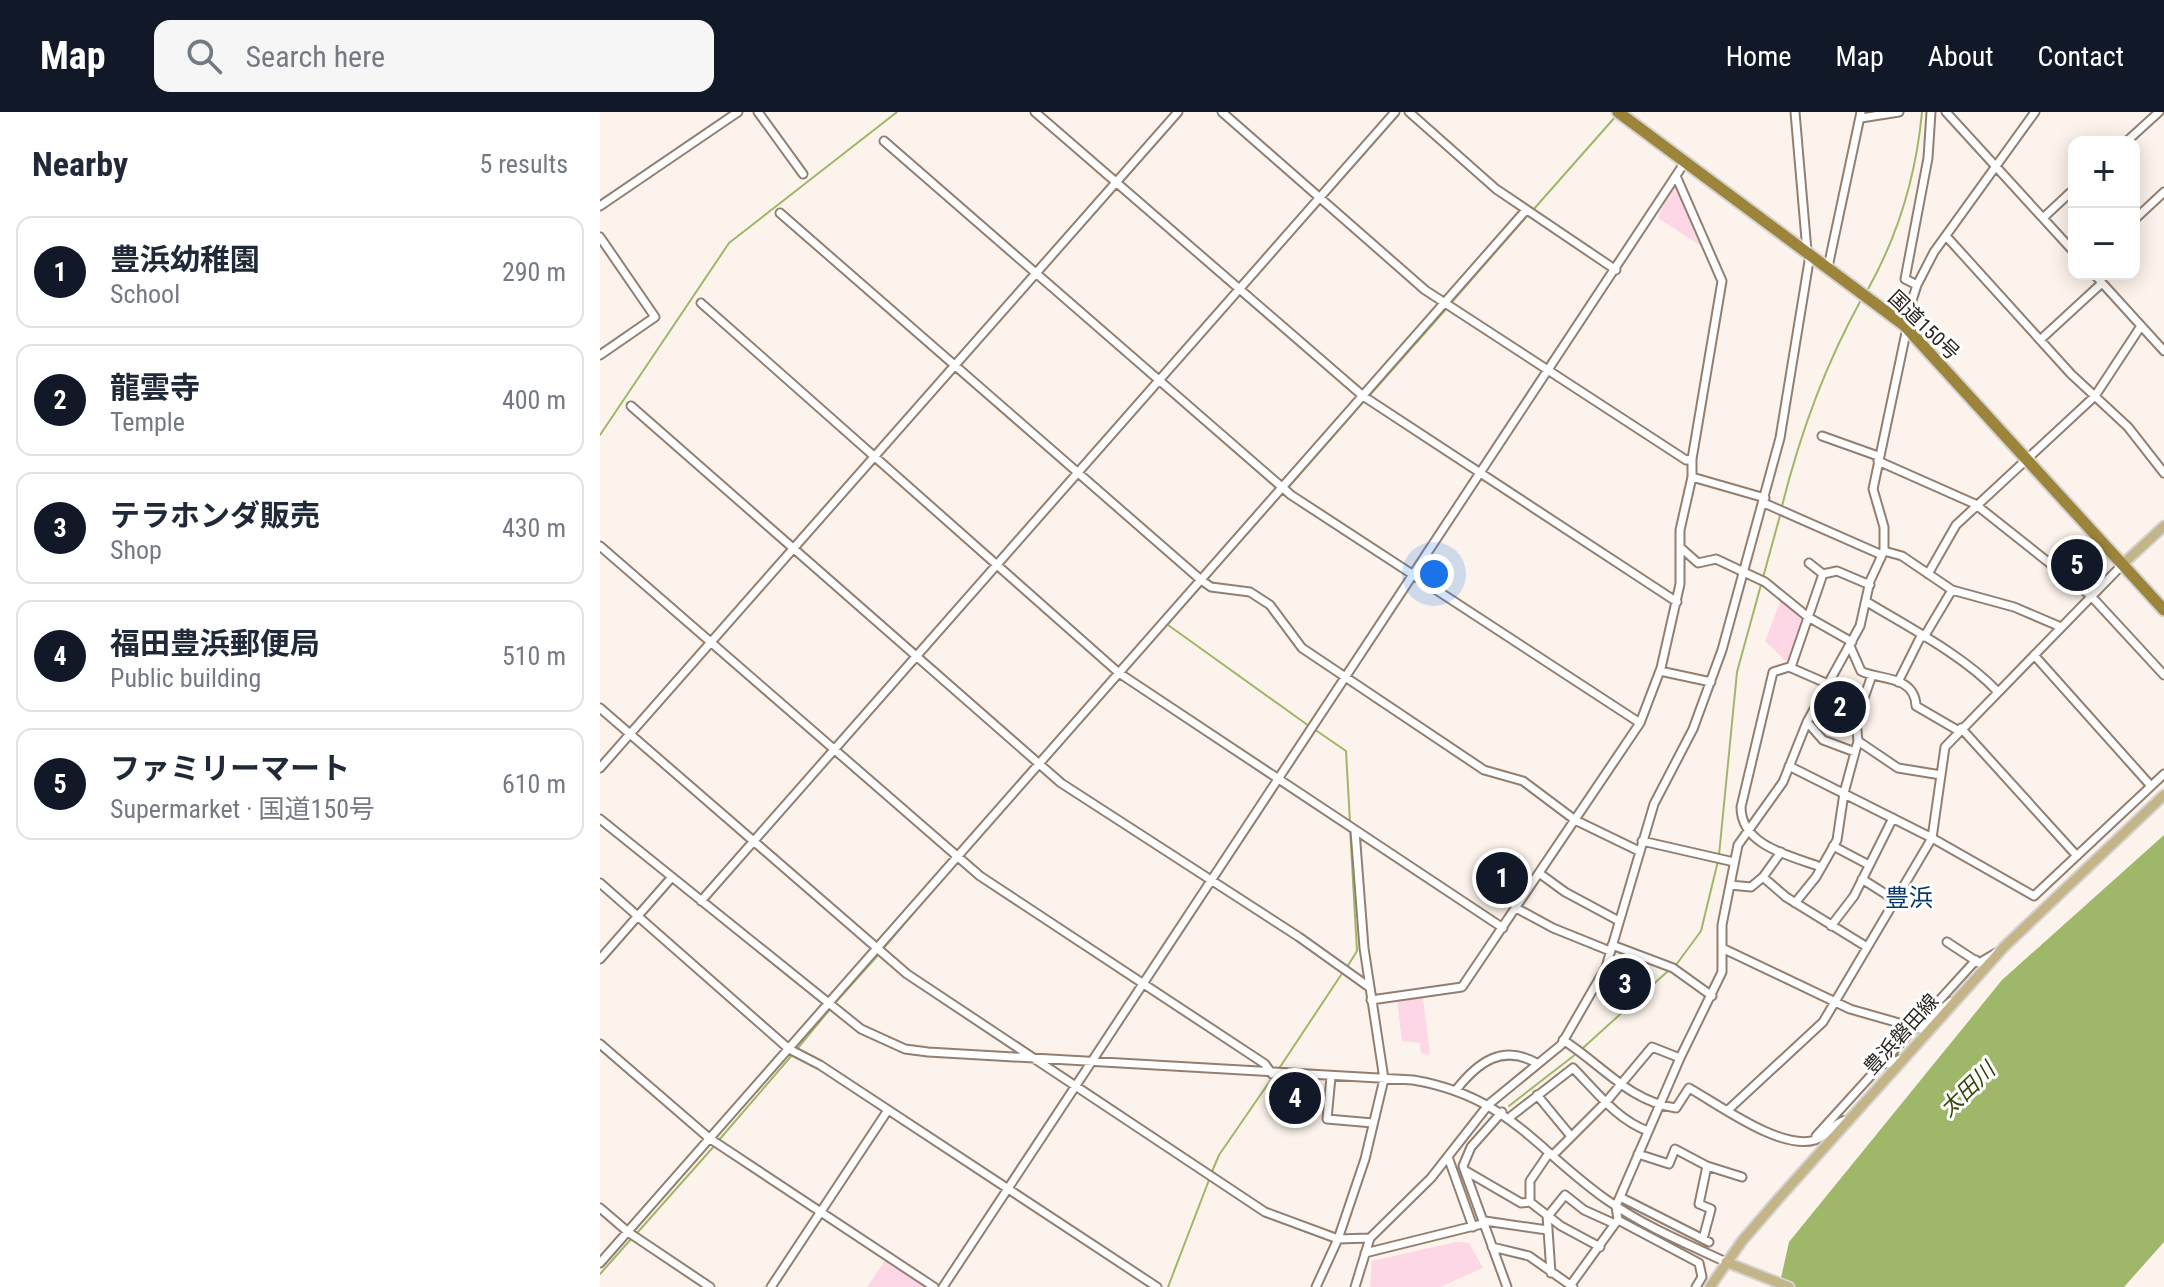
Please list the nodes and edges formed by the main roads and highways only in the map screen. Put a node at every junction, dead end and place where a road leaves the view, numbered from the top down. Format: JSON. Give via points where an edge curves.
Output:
{"nodes":[{"id":1,"x":1618,"y":112,"type":"edge"},
{"id":2,"x":2164,"y":526,"type":"edge"},
{"id":3,"x":2123,"y":564,"type":"junction"},
{"id":4,"x":2164,"y":610,"type":"edge"},
{"id":5,"x":2164,"y":795,"type":"edge"},
{"id":6,"x":1726,"y":1262,"type":"junction"},
{"id":7,"x":1710,"y":1287,"type":"edge"},
{"id":8,"x":1789,"y":1287,"type":"edge"}],
"edges":[{"from":1,"to":3,"type":"highway","name":"国道150号","via":[[1906,327]]},
{"from":2,"to":3,"type":"main road"},
{"from":3,"to":4,"type":"highway","name":"国道150号"},
{"from":5,"to":6,"type":"main road","name":"豊浜磐田線","via":[[2004,947]]},
{"from":6,"to":7,"type":"main road","name":"豊浜磐田線"},
{"from":6,"to":8,"type":"main road"}]}
